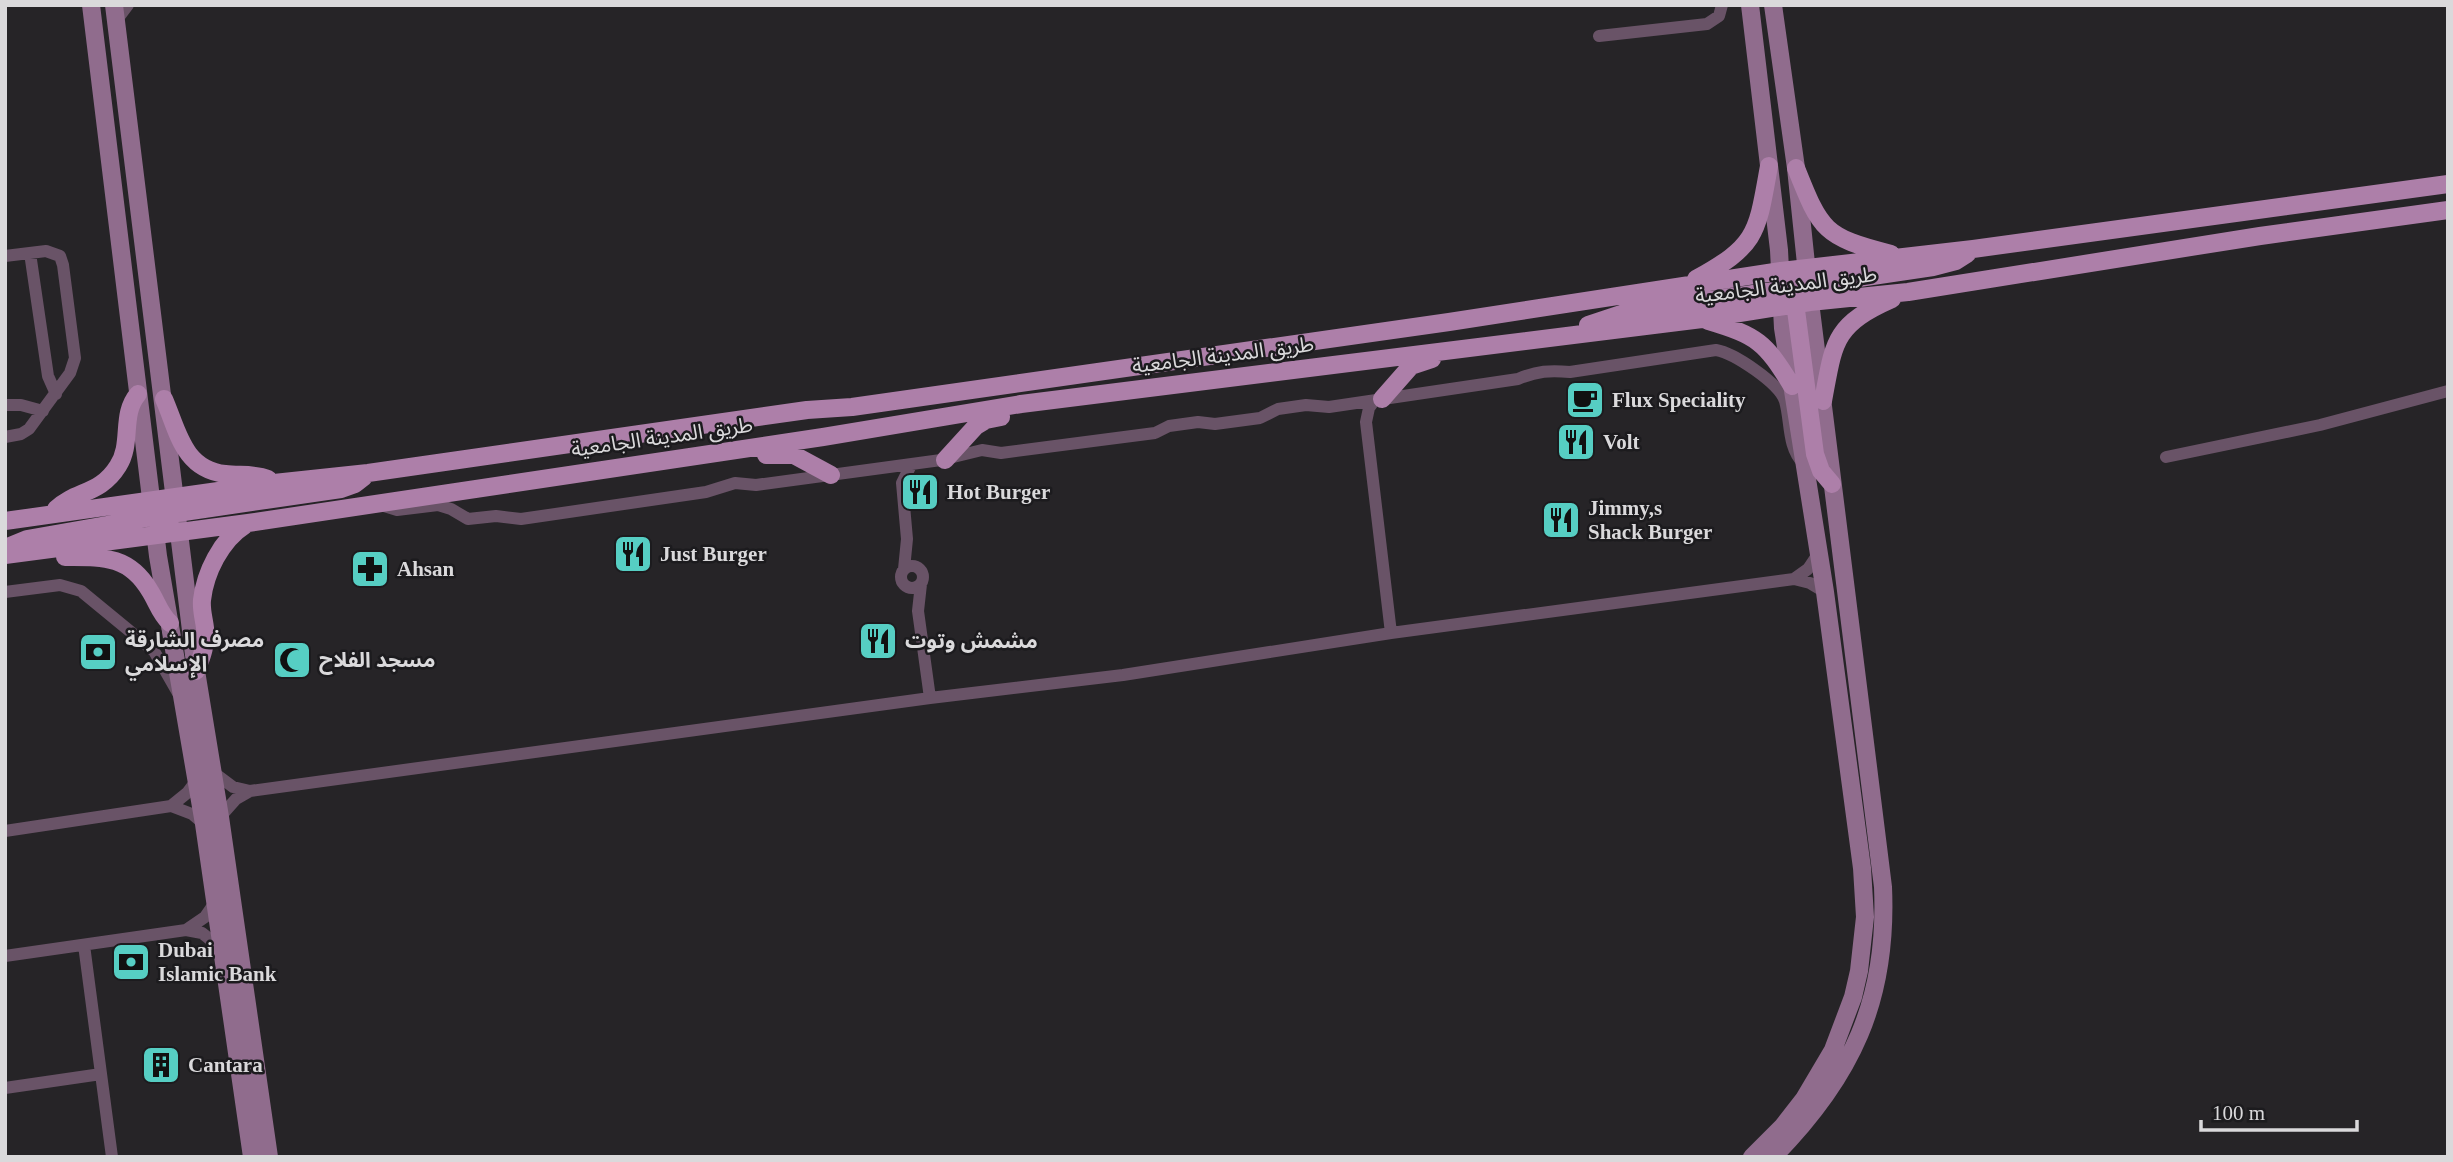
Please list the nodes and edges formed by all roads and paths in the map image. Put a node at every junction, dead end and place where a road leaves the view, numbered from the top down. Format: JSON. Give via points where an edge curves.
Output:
{"nodes":[{"id":1,"x":91,"y":5,"type":"edge"},
{"id":2,"x":128,"y":5,"type":"edge"},
{"id":3,"x":1722,"y":5,"type":"edge"},
{"id":4,"x":1750,"y":5,"type":"edge"},
{"id":5,"x":1773,"y":5,"type":"edge"},
{"id":6,"x":115,"y":13,"type":"edge"},
{"id":7,"x":1599,"y":36,"type":"dead end"},
{"id":8,"x":1769,"y":166,"type":"junction"},
{"id":9,"x":1796,"y":168,"type":"junction"},
{"id":10,"x":2448,"y":184,"type":"edge"},
{"id":11,"x":2448,"y":210,"type":"edge"},
{"id":12,"x":1973,"y":249,"type":"junction"},
{"id":13,"x":30,"y":253,"type":"junction"},
{"id":14,"x":5,"y":256,"type":"edge"},
{"id":15,"x":1901,"y":256,"type":"junction"},
{"id":16,"x":1685,"y":286,"type":"junction"},
{"id":17,"x":1794,"y":290,"type":"junction"},
{"id":18,"x":1908,"y":292,"type":"junction"},
{"id":19,"x":1702,"y":319,"type":"junction"},
{"id":20,"x":1575,"y":333,"type":"junction"},
{"id":21,"x":1452,"y":349,"type":"junction"},
{"id":22,"x":1791,"y":386,"type":"junction"},
{"id":23,"x":2448,"y":391,"type":"edge"},
{"id":24,"x":56,"y":394,"type":"junction"},
{"id":25,"x":138,"y":394,"type":"junction"},
{"id":26,"x":163,"y":399,"type":"junction"},
{"id":27,"x":1378,"y":400,"type":"junction"},
{"id":28,"x":1823,"y":401,"type":"junction"},
{"id":29,"x":1021,"y":404,"type":"junction"},
{"id":30,"x":1347,"y":404,"type":"junction"},
{"id":31,"x":5,"y":405,"type":"edge"},
{"id":32,"x":43,"y":411,"type":"junction"},
{"id":33,"x":1366,"y":429,"type":"junction"},
{"id":34,"x":5,"y":437,"type":"edge"},
{"id":35,"x":740,"y":448,"type":"junction"},
{"id":36,"x":2166,"y":457,"type":"dead end"},
{"id":37,"x":945,"y":460,"type":"junction"},
{"id":38,"x":1803,"y":463,"type":"junction"},
{"id":39,"x":911,"y":465,"type":"junction"},
{"id":40,"x":883,"y":469,"type":"junction"},
{"id":41,"x":368,"y":473,"type":"junction"},
{"id":42,"x":831,"y":475,"type":"junction"},
{"id":43,"x":274,"y":483,"type":"junction"},
{"id":44,"x":1832,"y":484,"type":"junction"},
{"id":45,"x":902,"y":493,"type":"junction"},
{"id":46,"x":377,"y":503,"type":"junction"},
{"id":47,"x":54,"y":513,"type":"junction"},
{"id":48,"x":177,"y":514,"type":"junction"},
{"id":49,"x":153,"y":518,"type":"junction"},
{"id":50,"x":5,"y":521,"type":"edge"},
{"id":51,"x":248,"y":523,"type":"junction"},
{"id":52,"x":5,"y":548,"type":"edge"},
{"id":53,"x":41,"y":551,"type":"junction"},
{"id":54,"x":1818,"y":554,"type":"junction"},
{"id":55,"x":5,"y":555,"type":"edge"},
{"id":56,"x":910,"y":567,"type":"junction"},
{"id":57,"x":1794,"y":579,"type":"junction"},
{"id":58,"x":921,"y":584,"type":"junction"},
{"id":59,"x":906,"y":586,"type":"junction"},
{"id":60,"x":5,"y":592,"type":"edge"},
{"id":61,"x":1825,"y":592,"type":"junction"},
{"id":62,"x":918,"y":611,"type":"junction"},
{"id":63,"x":170,"y":623,"type":"junction"},
{"id":64,"x":1391,"y":633,"type":"junction"},
{"id":65,"x":196,"y":671,"type":"junction"},
{"id":66,"x":930,"y":698,"type":"junction"},
{"id":67,"x":183,"y":702,"type":"junction"},
{"id":68,"x":213,"y":772,"type":"junction"},
{"id":69,"x":196,"y":781,"type":"junction"},
{"id":70,"x":250,"y":790,"type":"junction"},
{"id":71,"x":171,"y":806,"type":"junction"},
{"id":72,"x":220,"y":817,"type":"junction"},
{"id":73,"x":204,"y":824,"type":"junction"},
{"id":74,"x":5,"y":831,"type":"edge"},
{"id":75,"x":214,"y":904,"type":"junction"},
{"id":76,"x":186,"y":930,"type":"junction"},
{"id":77,"x":83,"y":945,"type":"junction"},
{"id":78,"x":221,"y":948,"type":"junction"},
{"id":79,"x":5,"y":956,"type":"edge"},
{"id":80,"x":101,"y":1074,"type":"junction"},
{"id":81,"x":5,"y":1088,"type":"edge"},
{"id":82,"x":112,"y":1157,"type":"edge"},
{"id":83,"x":252,"y":1157,"type":"edge"},
{"id":84,"x":269,"y":1157,"type":"edge"},
{"id":85,"x":1752,"y":1157,"type":"edge"},
{"id":86,"x":1773,"y":1157,"type":"edge"}],
"edges":[{"from":1,"to":25,"type":"main road"},
{"from":2,"to":6,"type":"street"},
{"from":3,"to":7,"type":"street","via":[[1716,19],[1707,24]]},
{"from":4,"to":8,"type":"main road"},
{"from":5,"to":9,"type":"main road"},
{"from":6,"to":26,"type":"main road"},
{"from":8,"to":16,"type":"main road","via":[[1758,221],[1749,241],[1731,259]]},
{"from":8,"to":17,"type":"main road"},
{"from":9,"to":15,"type":"main road","via":[[1815,213],[1833,234],[1855,245]]},
{"from":9,"to":17,"type":"main road"},
{"from":10,"to":12,"type":"main road","name":"طريق المدينة الجامعية"},
{"from":11,"to":18,"type":"main road","name":"طريق المدينة الجامعية"},
{"from":12,"to":15,"type":"main road","name":"طريق المدينة الجامعية"},
{"from":12,"to":17,"type":"main road","via":[[1944,265]]},
{"from":13,"to":14,"type":"street"},
{"from":13,"to":24,"type":"street","via":[[49,381]]},
{"from":13,"to":24,"type":"street","via":[[51,251],[64,265],[75,358]]},
{"from":15,"to":17,"type":"main road","name":"طريق المدينة الجامعية"},
{"from":16,"to":17,"type":"main road","name":"طريق المدينة الجامعية"},
{"from":16,"to":41,"type":"main road","name":"طريق المدينة الجامعية"},
{"from":17,"to":18,"type":"main road","name":"طريق المدينة الجامعية"},
{"from":17,"to":19,"type":"main road","name":"طريق المدينة الجامعية"},
{"from":17,"to":20,"type":"main road","via":[[1627,312]]},
{"from":17,"to":22,"type":"main road"},
{"from":17,"to":28,"type":"main road"},
{"from":17,"to":44,"type":"main road","via":[[1815,454]]},
{"from":18,"to":28,"type":"main road","via":[[1861,314],[1847,326],[1834,351]]},
{"from":19,"to":20,"type":"main road","name":"طريق المدينة الجامعية"},
{"from":19,"to":22,"type":"main road","via":[[1761,343]]},
{"from":20,"to":21,"type":"main road","name":"طريق المدينة الجامعية"},
{"from":21,"to":27,"type":"main road","via":[[1411,366]]},
{"from":21,"to":29,"type":"main road","name":"طريق المدينة الجامعية"},
{"from":22,"to":38,"type":"main road"},
{"from":23,"to":36,"type":"street","via":[[2320,425]]},
{"from":24,"to":32,"type":"street"},
{"from":25,"to":47,"type":"main road","via":[[128,412],[126,450],[114,472]]},
{"from":25,"to":49,"type":"main road"},
{"from":26,"to":43,"type":"main road","via":[[182,445],[196,464],[213,472],[259,475]]},
{"from":26,"to":48,"type":"main road"},
{"from":27,"to":30,"type":"street"},
{"from":27,"to":33,"type":"street","via":[[1367,413]]},
{"from":27,"to":38,"type":"street","via":[[1518,379],[1549,370],[1570,372],[1716,350],[1734,355],[1781,394],[1794,451]]},
{"from":28,"to":44,"type":"main road"},
{"from":29,"to":35,"type":"main road","name":"طريق المدينة الجامعية"},
{"from":29,"to":37,"type":"main road","via":[[1004,416],[980,422]]},
{"from":30,"to":33,"type":"street"},
{"from":30,"to":37,"type":"street","via":[[1278,409],[1260,418],[1211,425],[1198,422],[1155,433],[1006,453],[982,450]]},
{"from":31,"to":32,"type":"street"},
{"from":32,"to":34,"type":"street","via":[[25,432]]},
{"from":33,"to":64,"type":"street"},
{"from":35,"to":42,"type":"main road","via":[[760,455],[794,455]]},
{"from":35,"to":46,"type":"main road","name":"طريق المدينة الجامعية"},
{"from":37,"to":39,"type":"street"},
{"from":38,"to":54,"type":"main road"},
{"from":39,"to":40,"type":"street"},
{"from":39,"to":45,"type":"street","via":[[903,478]]},
{"from":40,"to":42,"type":"street"},
{"from":40,"to":45,"type":"street"},
{"from":41,"to":43,"type":"main road","name":"طريق المدينة الجامعية"},
{"from":41,"to":48,"type":"main road","via":[[341,489]]},
{"from":42,"to":46,"type":"street","via":[[755,485],[735,483],[706,492],[516,520],[501,516],[468,519],[438,505],[393,510]]},
{"from":43,"to":48,"type":"main road","name":"طريق المدينة الجامعية"},
{"from":44,"to":86,"type":"main road","via":[[1883,887],[1883,943],[1874,995],[1853,1050],[1817,1109]]},
{"from":45,"to":56,"type":"street"},
{"from":46,"to":51,"type":"main road","name":"طريق المدينة الجامعية"},
{"from":47,"to":49,"type":"main road","name":"طريق المدينة الجامعية"},
{"from":47,"to":50,"type":"main road","name":"طريق المدينة الجامعية"},
{"from":48,"to":49,"type":"main road","name":"طريق المدينة الجامعية"},
{"from":48,"to":49,"type":"main road"},
{"from":48,"to":51,"type":"main road","name":"طريق المدينة الجامعية"},
{"from":48,"to":65,"type":"main road"},
{"from":49,"to":52,"type":"main road","via":[[27,539]]},
{"from":49,"to":53,"type":"main road","name":"طريق المدينة الجامعية"},
{"from":49,"to":63,"type":"main road"},
{"from":51,"to":65,"type":"main road","via":[[222,547],[205,587],[205,644]]},
{"from":53,"to":55,"type":"main road","name":"طريق المدينة الجامعية"},
{"from":53,"to":63,"type":"main road","via":[[122,563],[142,578]]},
{"from":54,"to":57,"type":"street"},
{"from":54,"to":61,"type":"main road"},
{"from":56,"to":58,"type":"street","via":[[924,576]]},
{"from":56,"to":59,"type":"street","via":[[901,579]]},
{"from":57,"to":61,"type":"street"},
{"from":57,"to":64,"type":"street"},
{"from":58,"to":59,"type":"street"},
{"from":58,"to":62,"type":"street"},
{"from":59,"to":62,"type":"street"},
{"from":60,"to":67,"type":"street","via":[[60,585],[81,591],[154,651]]},
{"from":61,"to":85,"type":"main road","via":[[1862,868],[1863,944],[1853,997],[1833,1050],[1804,1099]]},
{"from":62,"to":66,"type":"street"},
{"from":63,"to":67,"type":"main road"},
{"from":64,"to":66,"type":"street","via":[[1123,675]]},
{"from":65,"to":68,"type":"main road"},
{"from":66,"to":70,"type":"street"},
{"from":67,"to":69,"type":"main road"},
{"from":68,"to":70,"type":"street","via":[[233,786]]},
{"from":68,"to":72,"type":"main road"},
{"from":69,"to":71,"type":"street"},
{"from":69,"to":73,"type":"main road"},
{"from":70,"to":72,"type":"street"},
{"from":71,"to":73,"type":"street"},
{"from":71,"to":74,"type":"street"},
{"from":72,"to":84,"type":"main road"},
{"from":73,"to":75,"type":"main road"},
{"from":75,"to":76,"type":"street"},
{"from":75,"to":78,"type":"main road"},
{"from":76,"to":77,"type":"street"},
{"from":76,"to":78,"type":"street","via":[[209,937]]},
{"from":77,"to":79,"type":"street"},
{"from":77,"to":80,"type":"street"},
{"from":78,"to":83,"type":"main road"},
{"from":80,"to":81,"type":"street"},
{"from":80,"to":82,"type":"street"}]}
